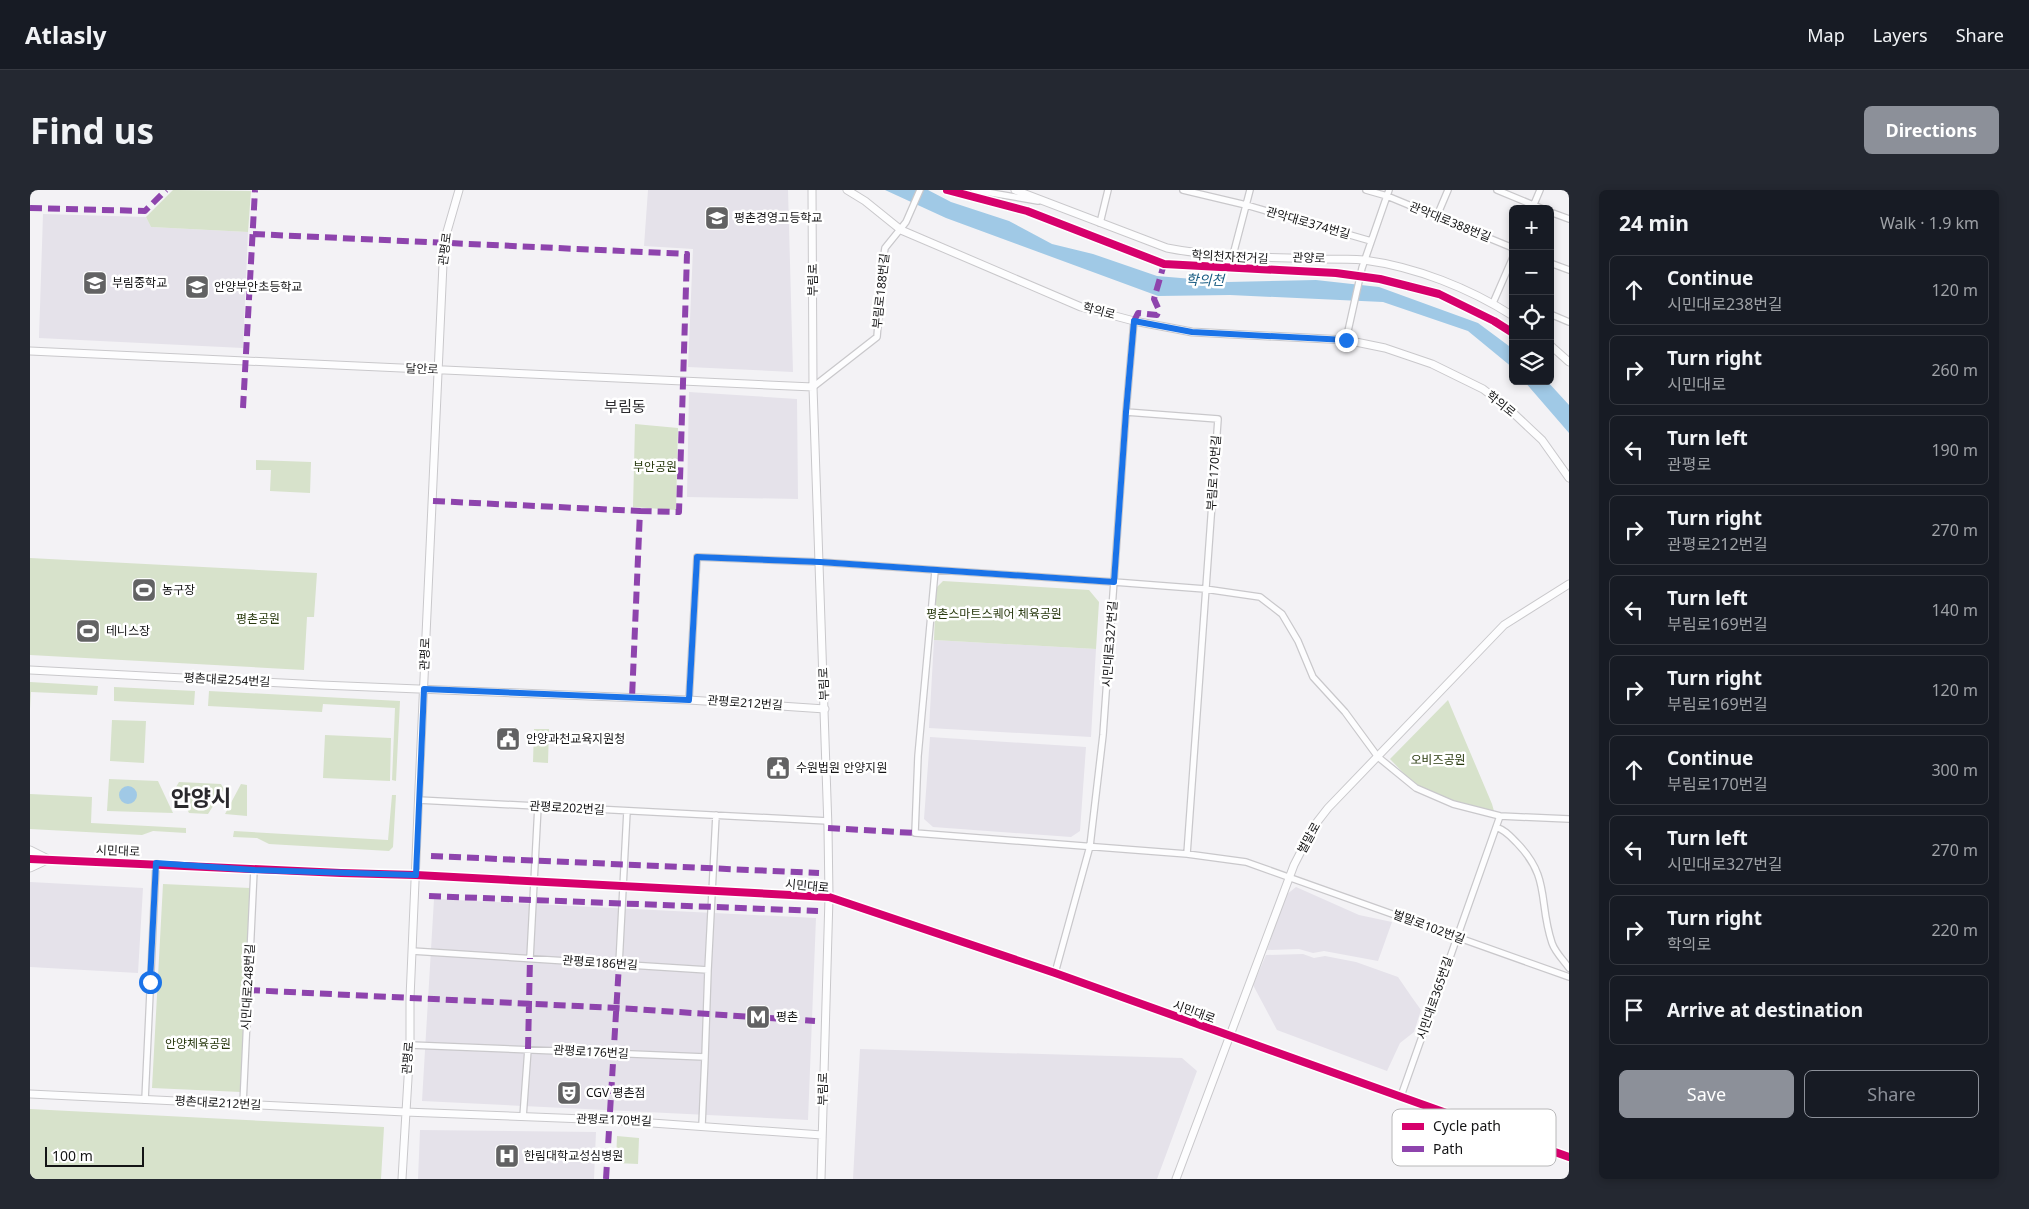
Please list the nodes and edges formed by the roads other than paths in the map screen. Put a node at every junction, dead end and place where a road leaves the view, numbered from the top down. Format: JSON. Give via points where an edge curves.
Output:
{"nodes":[{"id":1,"x":459,"y":190,"type":"edge"},
{"id":2,"x":812,"y":190,"type":"edge"},
{"id":3,"x":847,"y":190,"type":"edge"},
{"id":4,"x":920,"y":190,"type":"edge"},
{"id":5,"x":974,"y":190,"type":"edge"},
{"id":6,"x":1015,"y":190,"type":"edge"},
{"id":7,"x":1108,"y":190,"type":"edge"},
{"id":8,"x":1184,"y":190,"type":"edge"},
{"id":9,"x":1250,"y":190,"type":"edge"},
{"id":10,"x":1366,"y":190,"type":"edge"},
{"id":11,"x":1448,"y":190,"type":"edge"},
{"id":12,"x":1497,"y":190,"type":"edge"},
{"id":13,"x":1540,"y":190,"type":"edge"},
{"id":14,"x":1388,"y":193,"type":"edge"},
{"id":15,"x":1046,"y":202,"type":"junction"},
{"id":16,"x":1246,"y":205,"type":"junction"},
{"id":17,"x":1528,"y":205,"type":"edge"},
{"id":18,"x":1533,"y":205,"type":"edge"},
{"id":19,"x":1554,"y":213,"type":"edge"},
{"id":20,"x":1437,"y":216,"type":"junction"},
{"id":21,"x":1569,"y":219,"type":"edge"},
{"id":22,"x":1100,"y":223,"type":"junction"},
{"id":23,"x":901,"y":230,"type":"junction"},
{"id":24,"x":1371,"y":241,"type":"junction"},
{"id":25,"x":1509,"y":246,"type":"edge"},
{"id":26,"x":1233,"y":255,"type":"junction"},
{"id":27,"x":1363,"y":264,"type":"junction"},
{"id":28,"x":1554,"y":264,"type":"edge"},
{"id":29,"x":1509,"y":265,"type":"edge"},
{"id":30,"x":1569,"y":270,"type":"edge"},
{"id":31,"x":1493,"y":303,"type":"junction"},
{"id":32,"x":1509,"y":313,"type":"edge"},
{"id":33,"x":1554,"y":316,"type":"edge"},
{"id":34,"x":1134,"y":321,"type":"junction"},
{"id":35,"x":1569,"y":322,"type":"edge"},
{"id":36,"x":1346,"y":340,"type":"junction"},
{"id":37,"x":1554,"y":349,"type":"edge"},
{"id":38,"x":30,"y":351,"type":"edge"},
{"id":39,"x":1569,"y":362,"type":"edge"},
{"id":40,"x":438,"y":370,"type":"junction"},
{"id":41,"x":813,"y":387,"type":"junction"},
{"id":42,"x":1126,"y":412,"type":"junction"},
{"id":43,"x":1569,"y":478,"type":"edge"},
{"id":44,"x":820,"y":562,"type":"junction"},
{"id":45,"x":935,"y":571,"type":"junction"},
{"id":46,"x":1114,"y":582,"type":"junction"},
{"id":47,"x":1569,"y":584,"type":"edge"},
{"id":48,"x":1205,"y":589,"type":"junction"},
{"id":49,"x":30,"y":670,"type":"edge"},
{"id":50,"x":424,"y":689,"type":"junction"},
{"id":51,"x":689,"y":700,"type":"junction"},
{"id":52,"x":825,"y":709,"type":"junction"},
{"id":53,"x":1378,"y":757,"type":"junction"},
{"id":54,"x":418,"y":800,"type":"junction"},
{"id":55,"x":538,"y":806,"type":"junction"},
{"id":56,"x":627,"y":811,"type":"junction"},
{"id":57,"x":716,"y":815,"type":"junction"},
{"id":58,"x":1500,"y":816,"type":"junction"},
{"id":59,"x":1569,"y":819,"type":"edge"},
{"id":60,"x":828,"y":821,"type":"junction"},
{"id":61,"x":1496,"y":826,"type":"junction"},
{"id":62,"x":1090,"y":846,"type":"junction"},
{"id":63,"x":30,"y":850,"type":"edge"},
{"id":64,"x":1187,"y":854,"type":"junction"},
{"id":65,"x":30,"y":859,"type":"edge"},
{"id":66,"x":49,"y":859,"type":"junction"},
{"id":67,"x":156,"y":863,"type":"junction"},
{"id":68,"x":30,"y":868,"type":"edge"},
{"id":69,"x":254,"y":870,"type":"junction"},
{"id":70,"x":416,"y":875,"type":"junction"},
{"id":71,"x":1290,"y":877,"type":"junction"},
{"id":72,"x":534,"y":882,"type":"junction"},
{"id":73,"x":622,"y":886,"type":"junction"},
{"id":74,"x":713,"y":890,"type":"junction"},
{"id":75,"x":829,"y":897,"type":"junction"},
{"id":76,"x":1456,"y":937,"type":"junction"},
{"id":77,"x":412,"y":951,"type":"junction"},
{"id":78,"x":530,"y":958,"type":"junction"},
{"id":79,"x":619,"y":964,"type":"junction"},
{"id":80,"x":1569,"y":968,"type":"edge"},
{"id":81,"x":708,"y":970,"type":"junction"},
{"id":82,"x":1055,"y":973,"type":"junction"},
{"id":83,"x":1569,"y":977,"type":"edge"},
{"id":84,"x":1230,"y":1037,"type":"junction"},
{"id":85,"x":410,"y":1045,"type":"junction"},
{"id":86,"x":528,"y":1048,"type":"junction"},
{"id":87,"x":704,"y":1057,"type":"junction"},
{"id":88,"x":30,"y":1094,"type":"edge"},
{"id":89,"x":1401,"y":1096,"type":"junction"},
{"id":90,"x":145,"y":1100,"type":"junction"},
{"id":91,"x":243,"y":1104,"type":"junction"},
{"id":92,"x":1436,"y":1109,"type":"edge"},
{"id":93,"x":405,"y":1112,"type":"junction"},
{"id":94,"x":524,"y":1117,"type":"junction"},
{"id":95,"x":702,"y":1125,"type":"junction"},
{"id":96,"x":822,"y":1135,"type":"junction"},
{"id":97,"x":1556,"y":1153,"type":"edge"},
{"id":98,"x":1569,"y":1158,"type":"edge"},
{"id":99,"x":402,"y":1179,"type":"edge"},
{"id":100,"x":821,"y":1179,"type":"edge"},
{"id":101,"x":1176,"y":1179,"type":"edge"}],
"edges":[{"from":1,"to":40,"type":"street","name":"관평로","via":[[444,242]]},
{"from":2,"to":41,"type":"street","name":"부림로"},
{"from":3,"to":23,"type":"street","name":"학의로"},
{"from":4,"to":23,"type":"street","name":"부림로188번길"},
{"from":5,"to":15,"type":"street"},
{"from":6,"to":15,"type":"street","name":"관양로"},
{"from":7,"to":22,"type":"street"},
{"from":8,"to":16,"type":"street","name":"관악대로374번길"},
{"from":9,"to":16,"type":"street"},
{"from":10,"to":14,"type":"street"},
{"from":11,"to":20,"type":"street"},
{"from":12,"to":17,"type":"street"},
{"from":13,"to":18,"type":"street"},
{"from":14,"to":20,"type":"street","name":"관악대로388번길"},
{"from":14,"to":24,"type":"street"},
{"from":15,"to":22,"type":"street","name":"관양로"},
{"from":16,"to":24,"type":"street","name":"관악대로374번길"},
{"from":16,"to":26,"type":"street"},
{"from":19,"to":21,"type":"street"},
{"from":20,"to":25,"type":"street","name":"관악대로388번길"},
{"from":22,"to":26,"type":"street","name":"관양로","via":[[1167,248]]},
{"from":23,"to":34,"type":"street","name":"학의로","via":[[1081,307]]},
{"from":23,"to":41,"type":"street","name":"부림로188번길","via":[[885,248],[876,337]]},
{"from":24,"to":27,"type":"street"},
{"from":26,"to":27,"type":"street","name":"관양로"},
{"from":27,"to":31,"type":"street","name":"관양로","via":[[1418,272]]},
{"from":27,"to":36,"type":"street"},
{"from":28,"to":30,"type":"street"},
{"from":29,"to":31,"type":"street"},
{"from":31,"to":32,"type":"street","name":"관양로"},
{"from":33,"to":35,"type":"street"},
{"from":34,"to":36,"type":"street","name":"학의로","via":[[1192,332]]},
{"from":34,"to":42,"type":"street","name":"시민대로327번길"},
{"from":36,"to":43,"type":"street","name":"학의로","via":[[1385,348],[1432,364],[1483,389],[1542,440]]},
{"from":37,"to":39,"type":"street"},
{"from":38,"to":40,"type":"street","name":"달안로"},
{"from":40,"to":41,"type":"street","name":"달안로"},
{"from":40,"to":50,"type":"street","name":"관평로"},
{"from":41,"to":44,"type":"street","name":"부림로"},
{"from":42,"to":46,"type":"street","name":"시민대로327번길"},
{"from":42,"to":48,"type":"street","name":"부림로170번길","via":[[1218,419]]},
{"from":44,"to":45,"type":"street"},
{"from":44,"to":51,"type":"street","via":[[697,557]]},
{"from":44,"to":52,"type":"street","name":"부림로"},
{"from":45,"to":46,"type":"street"},
{"from":45,"to":62,"type":"street","via":[[918,756],[915,833]]},
{"from":46,"to":48,"type":"street"},
{"from":46,"to":62,"type":"street","name":"시민대로327번길","via":[[1103,735]]},
{"from":47,"to":53,"type":"street","name":"벌말로","via":[[1504,625]]},
{"from":48,"to":53,"type":"street","via":[[1260,597],[1282,614],[1313,677],[1345,712]]},
{"from":48,"to":64,"type":"street"},
{"from":49,"to":50,"type":"street","name":"평촌대로254번길"},
{"from":50,"to":51,"type":"street","name":"관평로212번길"},
{"from":50,"to":54,"type":"street","name":"관평로"},
{"from":51,"to":52,"type":"street","name":"관평로212번길"},
{"from":52,"to":60,"type":"street","name":"부림로"},
{"from":53,"to":58,"type":"street","via":[[1416,788],[1453,804]]},
{"from":53,"to":71,"type":"street","name":"벌말로","via":[[1319,819]]},
{"from":54,"to":55,"type":"street","name":"관평로202번길"},
{"from":54,"to":70,"type":"street","name":"관평로"},
{"from":55,"to":56,"type":"street","name":"관평로202번길"},
{"from":55,"to":72,"type":"street"},
{"from":56,"to":57,"type":"street","name":"관평로202번길"},
{"from":56,"to":73,"type":"street"},
{"from":57,"to":60,"type":"street","name":"관평로202번길"},
{"from":57,"to":74,"type":"street"},
{"from":58,"to":59,"type":"street"},
{"from":58,"to":61,"type":"street","name":"시민대로365번길"},
{"from":60,"to":75,"type":"street","name":"부림로"},
{"from":61,"to":76,"type":"street","name":"시민대로365번길"},
{"from":61,"to":80,"type":"street","via":[[1529,855],[1536,868],[1552,944]]},
{"from":62,"to":64,"type":"street"},
{"from":62,"to":82,"type":"street","name":"시민대로327번길"},
{"from":63,"to":66,"type":"street"},
{"from":64,"to":71,"type":"street","name":"벌말로102번길","via":[[1246,862]]},
{"from":65,"to":66,"type":"street","name":"시민대로"},
{"from":66,"to":67,"type":"street","name":"시민대로"},
{"from":66,"to":68,"type":"street"},
{"from":67,"to":69,"type":"street","name":"시민대로"},
{"from":67,"to":90,"type":"street"},
{"from":69,"to":70,"type":"street","name":"시민대로"},
{"from":69,"to":91,"type":"street","name":"시민대로248번길"},
{"from":70,"to":72,"type":"street","name":"시민대로"},
{"from":70,"to":77,"type":"street","name":"관평로"},
{"from":71,"to":76,"type":"street","name":"벌말로102번길"},
{"from":71,"to":84,"type":"street","name":"벌말로"},
{"from":72,"to":73,"type":"street","name":"시민대로"},
{"from":72,"to":78,"type":"street"},
{"from":73,"to":74,"type":"street","name":"시민대로"},
{"from":73,"to":79,"type":"street"},
{"from":74,"to":75,"type":"street","name":"시민대로"},
{"from":74,"to":81,"type":"street"},
{"from":75,"to":82,"type":"street","name":"시민대로"},
{"from":75,"to":96,"type":"street","name":"부림로"},
{"from":76,"to":83,"type":"street","name":"벌말로102번길"},
{"from":76,"to":89,"type":"street","name":"시민대로365번길"},
{"from":77,"to":78,"type":"street","name":"관평로186번길"},
{"from":77,"to":85,"type":"street","name":"관평로"},
{"from":78,"to":79,"type":"street","name":"관평로186번길"},
{"from":79,"to":81,"type":"street","name":"관평로186번길"},
{"from":81,"to":87,"type":"street"},
{"from":82,"to":84,"type":"street","name":"시민대로"},
{"from":84,"to":89,"type":"street","name":"시민대로"},
{"from":84,"to":101,"type":"street","name":"벌말로"},
{"from":85,"to":86,"type":"street","name":"관평로176번길"},
{"from":85,"to":93,"type":"street","name":"관평로"},
{"from":86,"to":87,"type":"street","name":"관평로176번길"},
{"from":86,"to":94,"type":"street"},
{"from":87,"to":95,"type":"street"},
{"from":88,"to":90,"type":"street","name":"평촌대로212번길"},
{"from":89,"to":92,"type":"street","name":"시민대로"},
{"from":90,"to":91,"type":"street","name":"평촌대로212번길"},
{"from":91,"to":93,"type":"street","name":"평촌대로212번길"},
{"from":93,"to":94,"type":"street","name":"관평로170번길"},
{"from":93,"to":99,"type":"street","name":"관평로"},
{"from":94,"to":95,"type":"street","name":"관평로170번길"},
{"from":95,"to":96,"type":"street","name":"관평로170번길"},
{"from":96,"to":100,"type":"street","name":"부림로"},
{"from":97,"to":98,"type":"street","name":"시민대로"}]}
